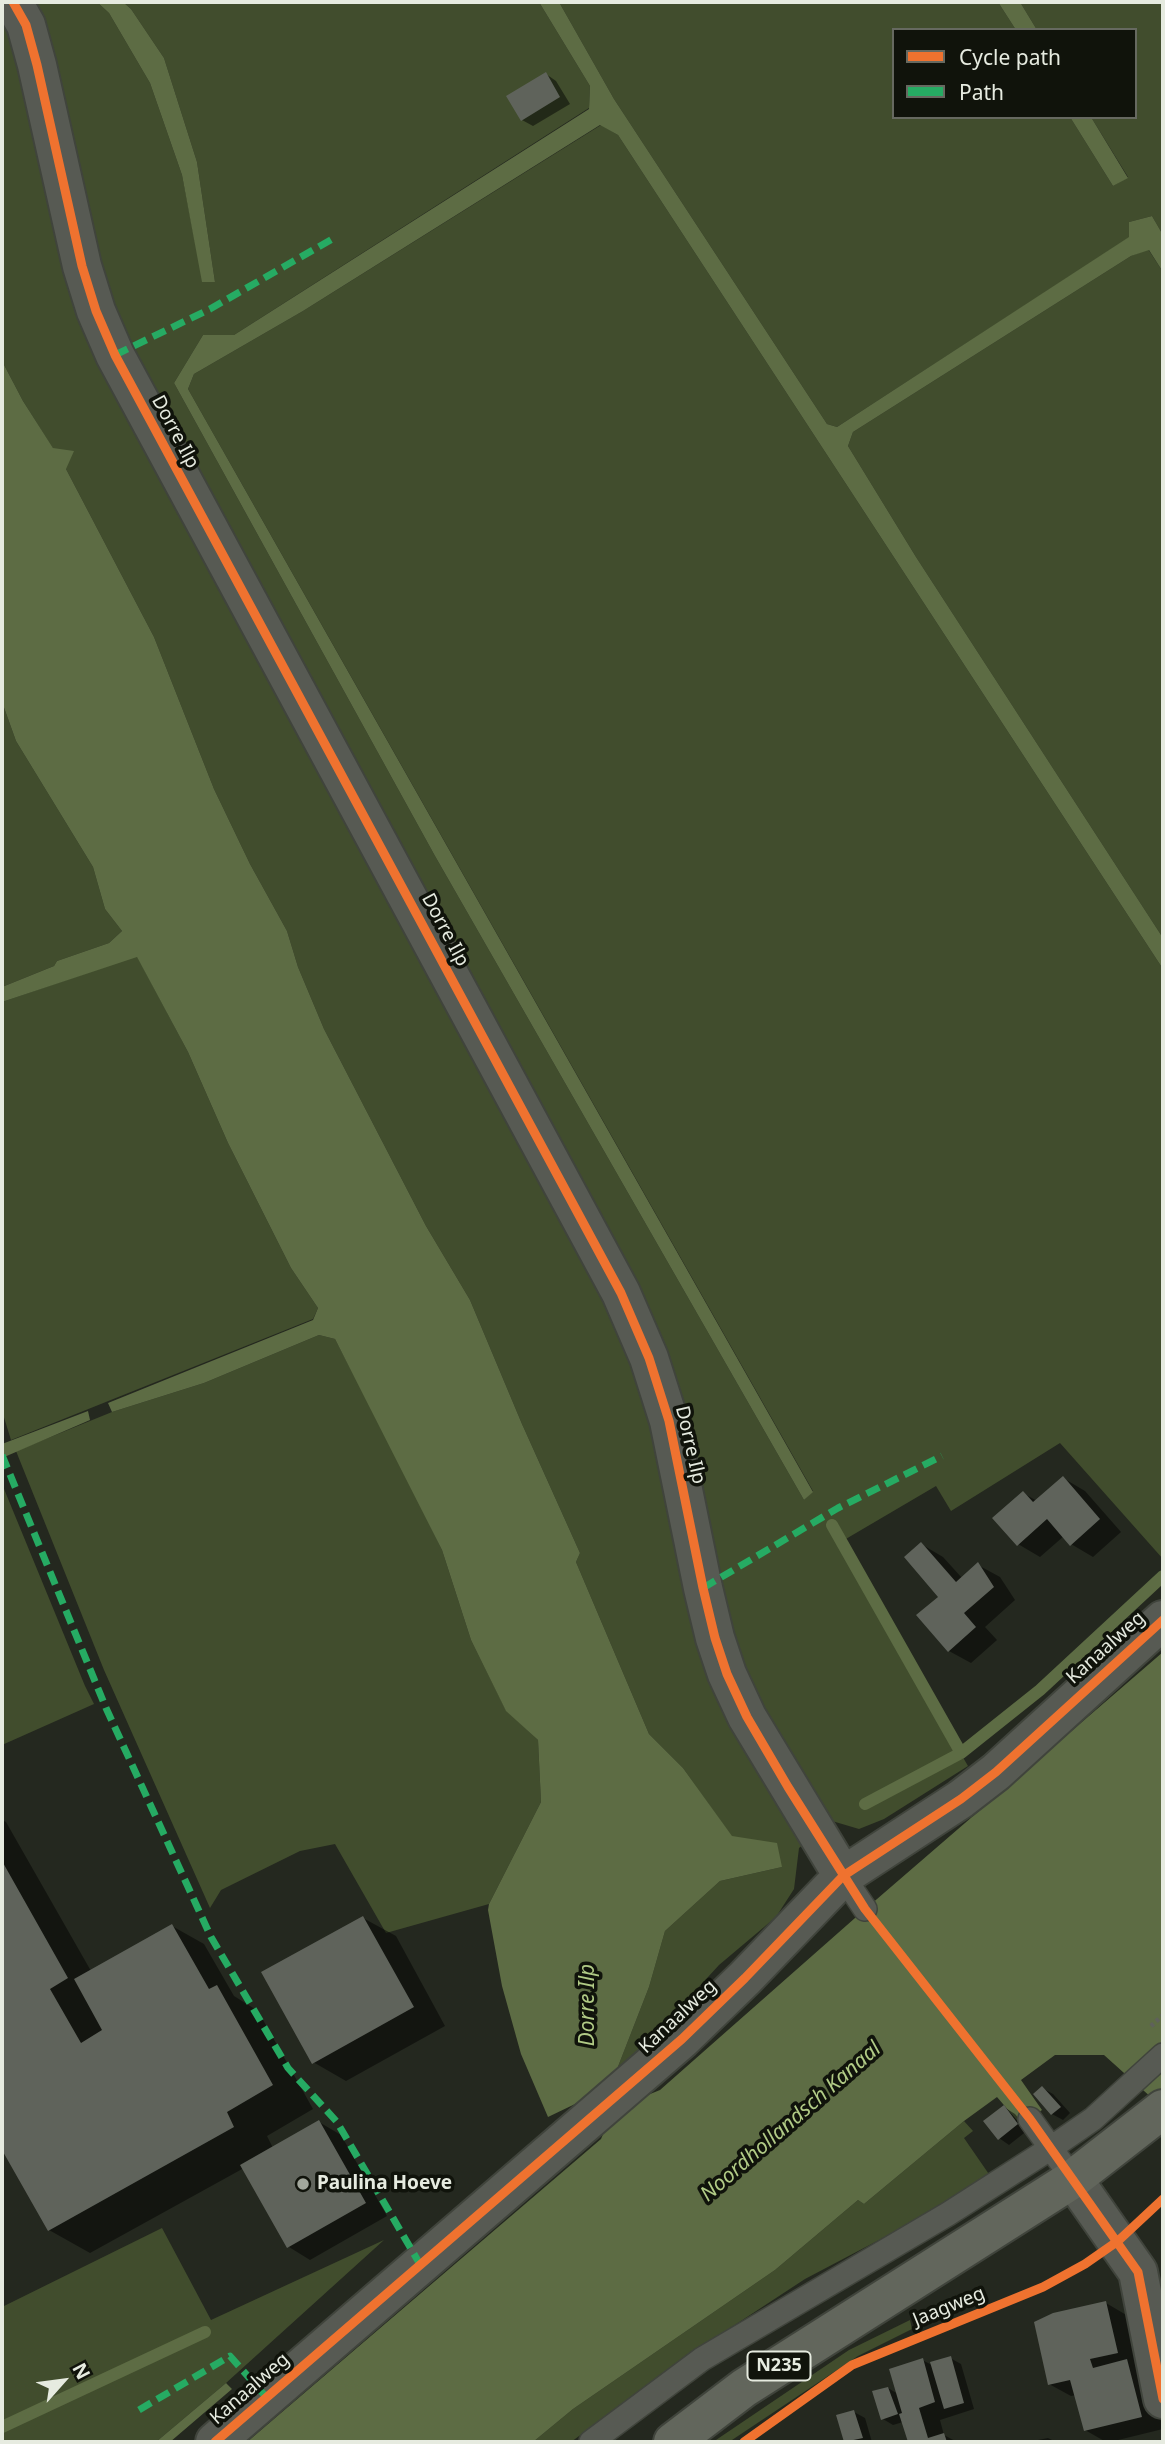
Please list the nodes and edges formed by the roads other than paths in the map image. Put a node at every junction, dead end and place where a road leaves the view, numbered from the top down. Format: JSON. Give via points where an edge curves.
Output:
{"nodes":[{"id":1,"x":13,"y":2,"type":"edge"},
{"id":2,"x":1163,"y":1620,"type":"edge"},
{"id":3,"x":843,"y":1876,"type":"junction"},
{"id":4,"x":865,"y":1909,"type":"dead end"},
{"id":5,"x":1163,"y":2054,"type":"edge"},
{"id":6,"x":1162,"y":2110,"type":"edge"},
{"id":7,"x":1030,"y":2119,"type":"dead end"},
{"id":8,"x":1051,"y":2148,"type":"junction"},
{"id":9,"x":1073,"y":2179,"type":"junction"},
{"id":10,"x":1163,"y":2399,"type":"edge"},
{"id":11,"x":215,"y":2442,"type":"edge"},
{"id":12,"x":591,"y":2442,"type":"edge"},
{"id":13,"x":673,"y":2442,"type":"edge"}],
"edges":[{"from":1,"to":3,"type":"street","name":"Dorre Ilp","via":[[26,24],[37,65],[82,267],[115,355],[621,1293],[649,1357],[669,1421],[703,1588],[727,1674],[747,1717]]},
{"from":2,"to":3,"type":"street","name":"Kanaalweg","via":[[996,1772]]},
{"from":3,"to":4,"type":"lane"},
{"from":3,"to":11,"type":"street","name":"Kanaalweg","via":[[682,2039]]},
{"from":5,"to":8,"type":"lane","via":[[1093,2119]]},
{"from":6,"to":9,"type":"main road","name":"Jaagweg","number":"N235"},
{"from":7,"to":8,"type":"lane"},
{"from":8,"to":9,"type":"lane"},
{"from":8,"to":12,"type":"lane","via":[[702,2359]]},
{"from":9,"to":10,"type":"street","via":[[1138,2272]]},
{"from":9,"to":13,"type":"main road","name":"Jaagweg","number":"N235","via":[[744,2388]]}]}
